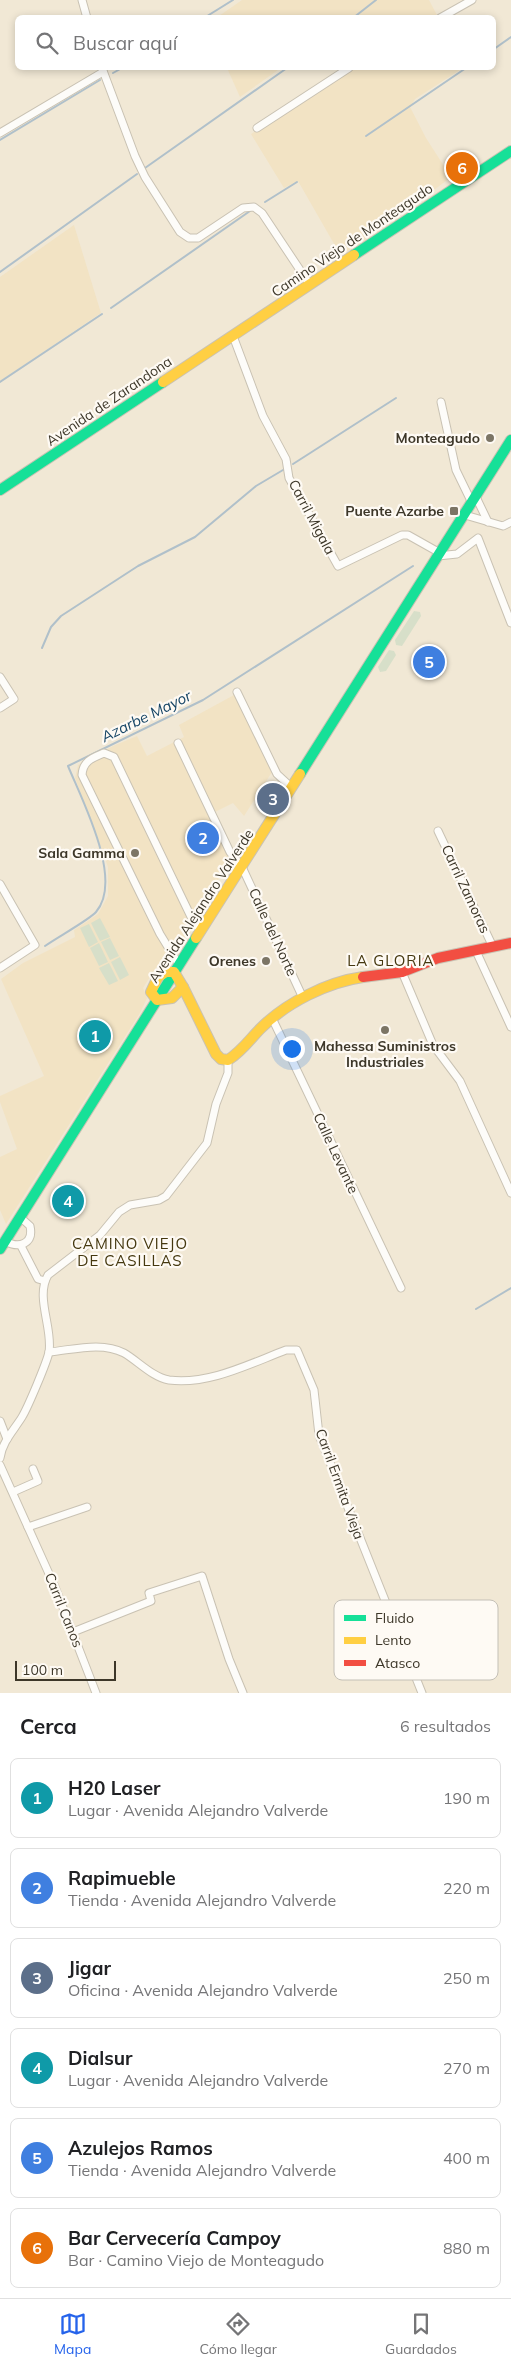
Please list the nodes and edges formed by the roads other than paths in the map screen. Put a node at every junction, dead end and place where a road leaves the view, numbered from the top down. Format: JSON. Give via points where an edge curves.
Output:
{"nodes":[{"id":1,"x":82,"y":0,"type":"edge"},
{"id":2,"x":472,"y":0,"type":"edge"},
{"id":3,"x":86,"y":15,"type":"edge"},
{"id":4,"x":445,"y":15,"type":"edge"},
{"id":5,"x":103,"y":70,"type":"edge"},
{"id":6,"x":346,"y":70,"type":"edge"},
{"id":7,"x":257,"y":128,"type":"dead end"},
{"id":8,"x":0,"y":133,"type":"edge"},
{"id":9,"x":511,"y":151,"type":"edge"},
{"id":10,"x":310,"y":285,"type":"junction"},
{"id":11,"x":233,"y":336,"type":"junction"},
{"id":12,"x":441,"y":402,"type":"dead end"},
{"id":13,"x":511,"y":440,"type":"edge"},
{"id":14,"x":0,"y":490,"type":"edge"},
{"id":15,"x":474,"y":500,"type":"junction"},
{"id":16,"x":465,"y":514,"type":"junction"},
{"id":17,"x":511,"y":522,"type":"edge"},
{"id":18,"x":490,"y":524,"type":"junction"},
{"id":19,"x":439,"y":554,"type":"junction"},
{"id":20,"x":511,"y":622,"type":"edge"},
{"id":21,"x":0,"y":677,"type":"edge"},
{"id":22,"x":237,"y":692,"type":"dead end"},
{"id":23,"x":0,"y":708,"type":"edge"},
{"id":24,"x":178,"y":743,"type":"dead end"},
{"id":25,"x":291,"y":787,"type":"junction"},
{"id":26,"x":438,"y":831,"type":"dead end"},
{"id":27,"x":242,"y":866,"type":"junction"},
{"id":28,"x":0,"y":884,"type":"edge"},
{"id":29,"x":202,"y":930,"type":"junction"},
{"id":30,"x":511,"y":943,"type":"edge"},
{"id":31,"x":493,"y":947,"type":"junction"},
{"id":32,"x":476,"y":951,"type":"junction"},
{"id":33,"x":0,"y":968,"type":"edge"},
{"id":34,"x":177,"y":969,"type":"junction"},
{"id":35,"x":402,"y":972,"type":"junction"},
{"id":36,"x":183,"y":987,"type":"junction"},
{"id":37,"x":174,"y":997,"type":"junction"},
{"id":38,"x":303,"y":998,"type":"junction"},
{"id":39,"x":157,"y":1000,"type":"junction"},
{"id":40,"x":189,"y":1000,"type":"junction"},
{"id":41,"x":272,"y":1018,"type":"junction"},
{"id":42,"x":511,"y":1027,"type":"edge"},
{"id":43,"x":228,"y":1060,"type":"junction"},
{"id":44,"x":511,"y":1193,"type":"edge"},
{"id":45,"x":20,"y":1217,"type":"junction"},
{"id":46,"x":3,"y":1245,"type":"edge"},
{"id":47,"x":21,"y":1246,"type":"junction"},
{"id":48,"x":44,"y":1281,"type":"junction"},
{"id":49,"x":400,"y":1288,"type":"dead end"},
{"id":50,"x":49,"y":1352,"type":"junction"},
{"id":51,"x":0,"y":1421,"type":"edge"},
{"id":52,"x":7,"y":1439,"type":"junction"},
{"id":53,"x":0,"y":1458,"type":"edge"},
{"id":54,"x":0,"y":1465,"type":"edge"},
{"id":55,"x":33,"y":1468,"type":"dead end"},
{"id":56,"x":13,"y":1492,"type":"junction"},
{"id":57,"x":87,"y":1507,"type":"dead end"},
{"id":58,"x":28,"y":1528,"type":"junction"},
{"id":59,"x":385,"y":1600,"type":"edge"},
{"id":60,"x":73,"y":1632,"type":"junction"},
{"id":61,"x":417,"y":1680,"type":"edge"},
{"id":62,"x":96,"y":1693,"type":"edge"},
{"id":63,"x":243,"y":1693,"type":"edge"},
{"id":64,"x":422,"y":1693,"type":"edge"}],
"edges":[{"from":1,"to":3,"type":"street"},
{"from":2,"to":4,"type":"street"},
{"from":5,"to":8,"type":"street"},
{"from":5,"to":10,"type":"street","via":[[135,156],[180,232],[189,238],[198,238],[243,208],[254,207],[262,213]]},
{"from":6,"to":7,"type":"street"},
{"from":9,"to":10,"type":"street","name":"Camino Viejo de Monteagudo"},
{"from":10,"to":11,"type":"street","name":"Camino Viejo de Monteagudo"},
{"from":11,"to":14,"type":"street","name":"Avenida de Zarandona"},
{"from":11,"to":19,"type":"street","name":"Carril Migala","via":[[263,416],[286,459],[290,478],[338,566],[402,535],[408,535]]},
{"from":12,"to":15,"type":"street","via":[[456,470]]},
{"from":13,"to":15,"type":"street"},
{"from":15,"to":16,"type":"street"},
{"from":15,"to":18,"type":"street"},
{"from":16,"to":18,"type":"street"},
{"from":16,"to":19,"type":"street","name":"Avenida Alejandro Valverde"},
{"from":17,"to":18,"type":"street","via":[[503,526]]},
{"from":19,"to":20,"type":"street","via":[[458,554],[478,538]]},
{"from":19,"to":25,"type":"street","name":"Avenida Alejandro Valverde"},
{"from":21,"to":23,"type":"street","via":[[14,699]]},
{"from":22,"to":25,"type":"street","via":[[278,774]]},
{"from":24,"to":27,"type":"street","name":"Calle del Norte","via":[[230,852]]},
{"from":25,"to":27,"type":"street","name":"Avenida Alejandro Valverde"},
{"from":26,"to":31,"type":"street","name":"Carril Zamoras"},
{"from":27,"to":29,"type":"street","name":"Avenida Alejandro Valverde"},
{"from":27,"to":38,"type":"street","name":"Calle del Norte"},
{"from":28,"to":33,"type":"street","via":[[34,945]]},
{"from":29,"to":34,"type":"street","name":"Avenida Alejandro Valverde"},
{"from":29,"to":34,"type":"street","via":[[194,923],[114,757],[104,753],[88,760],[82,767],[82,775]]},
{"from":30,"to":31,"type":"street"},
{"from":31,"to":32,"type":"street"},
{"from":32,"to":35,"type":"street","via":[[438,958]]},
{"from":32,"to":42,"type":"street"},
{"from":34,"to":36,"type":"street"},
{"from":34,"to":39,"type":"street","name":"Avenida Alejandro Valverde"},
{"from":35,"to":38,"type":"street","via":[[340,982]]},
{"from":35,"to":44,"type":"street","via":[[433,1045],[460,1081]]},
{"from":36,"to":37,"type":"street"},
{"from":36,"to":40,"type":"street"},
{"from":37,"to":39,"type":"street"},
{"from":37,"to":40,"type":"street"},
{"from":38,"to":41,"type":"street"},
{"from":39,"to":45,"type":"street","name":"Avenida Alejandro Valverde"},
{"from":40,"to":43,"type":"street","via":[[216,1054]]},
{"from":41,"to":43,"type":"street","via":[[239,1053]]},
{"from":41,"to":49,"type":"street","name":"Calle Levante"},
{"from":43,"to":48,"type":"street","via":[[228,1073],[216,1104],[207,1143],[166,1196],[119,1212],[100,1235]]},
{"from":45,"to":46,"type":"street","name":"Avenida Alejandro Valverde"},
{"from":45,"to":47,"type":"street","via":[[31,1230],[29,1239]]},
{"from":46,"to":47,"type":"street"},
{"from":47,"to":48,"type":"street","via":[[38,1279]]},
{"from":48,"to":50,"type":"street"},
{"from":50,"to":52,"type":"street","via":[[24,1414]]},
{"from":50,"to":59,"type":"street","name":"Carril Ermita Vieja","via":[[104,1346],[122,1352],[168,1380],[208,1378],[286,1350],[298,1350],[314,1390],[320,1435]]},
{"from":51,"to":52,"type":"street"},
{"from":52,"to":53,"type":"street"},
{"from":54,"to":56,"type":"street","name":"Carril Canos"},
{"from":55,"to":56,"type":"street","via":[[38,1481]]},
{"from":56,"to":58,"type":"street","name":"Carril Canos"},
{"from":57,"to":58,"type":"street"},
{"from":58,"to":60,"type":"street","name":"Carril Canos"},
{"from":60,"to":62,"type":"street","name":"Carril Canos"},
{"from":60,"to":63,"type":"street","via":[[151,1601],[149,1593],[202,1576]]},
{"from":61,"to":64,"type":"street","name":"Carril Ermita Vieja"}]}
